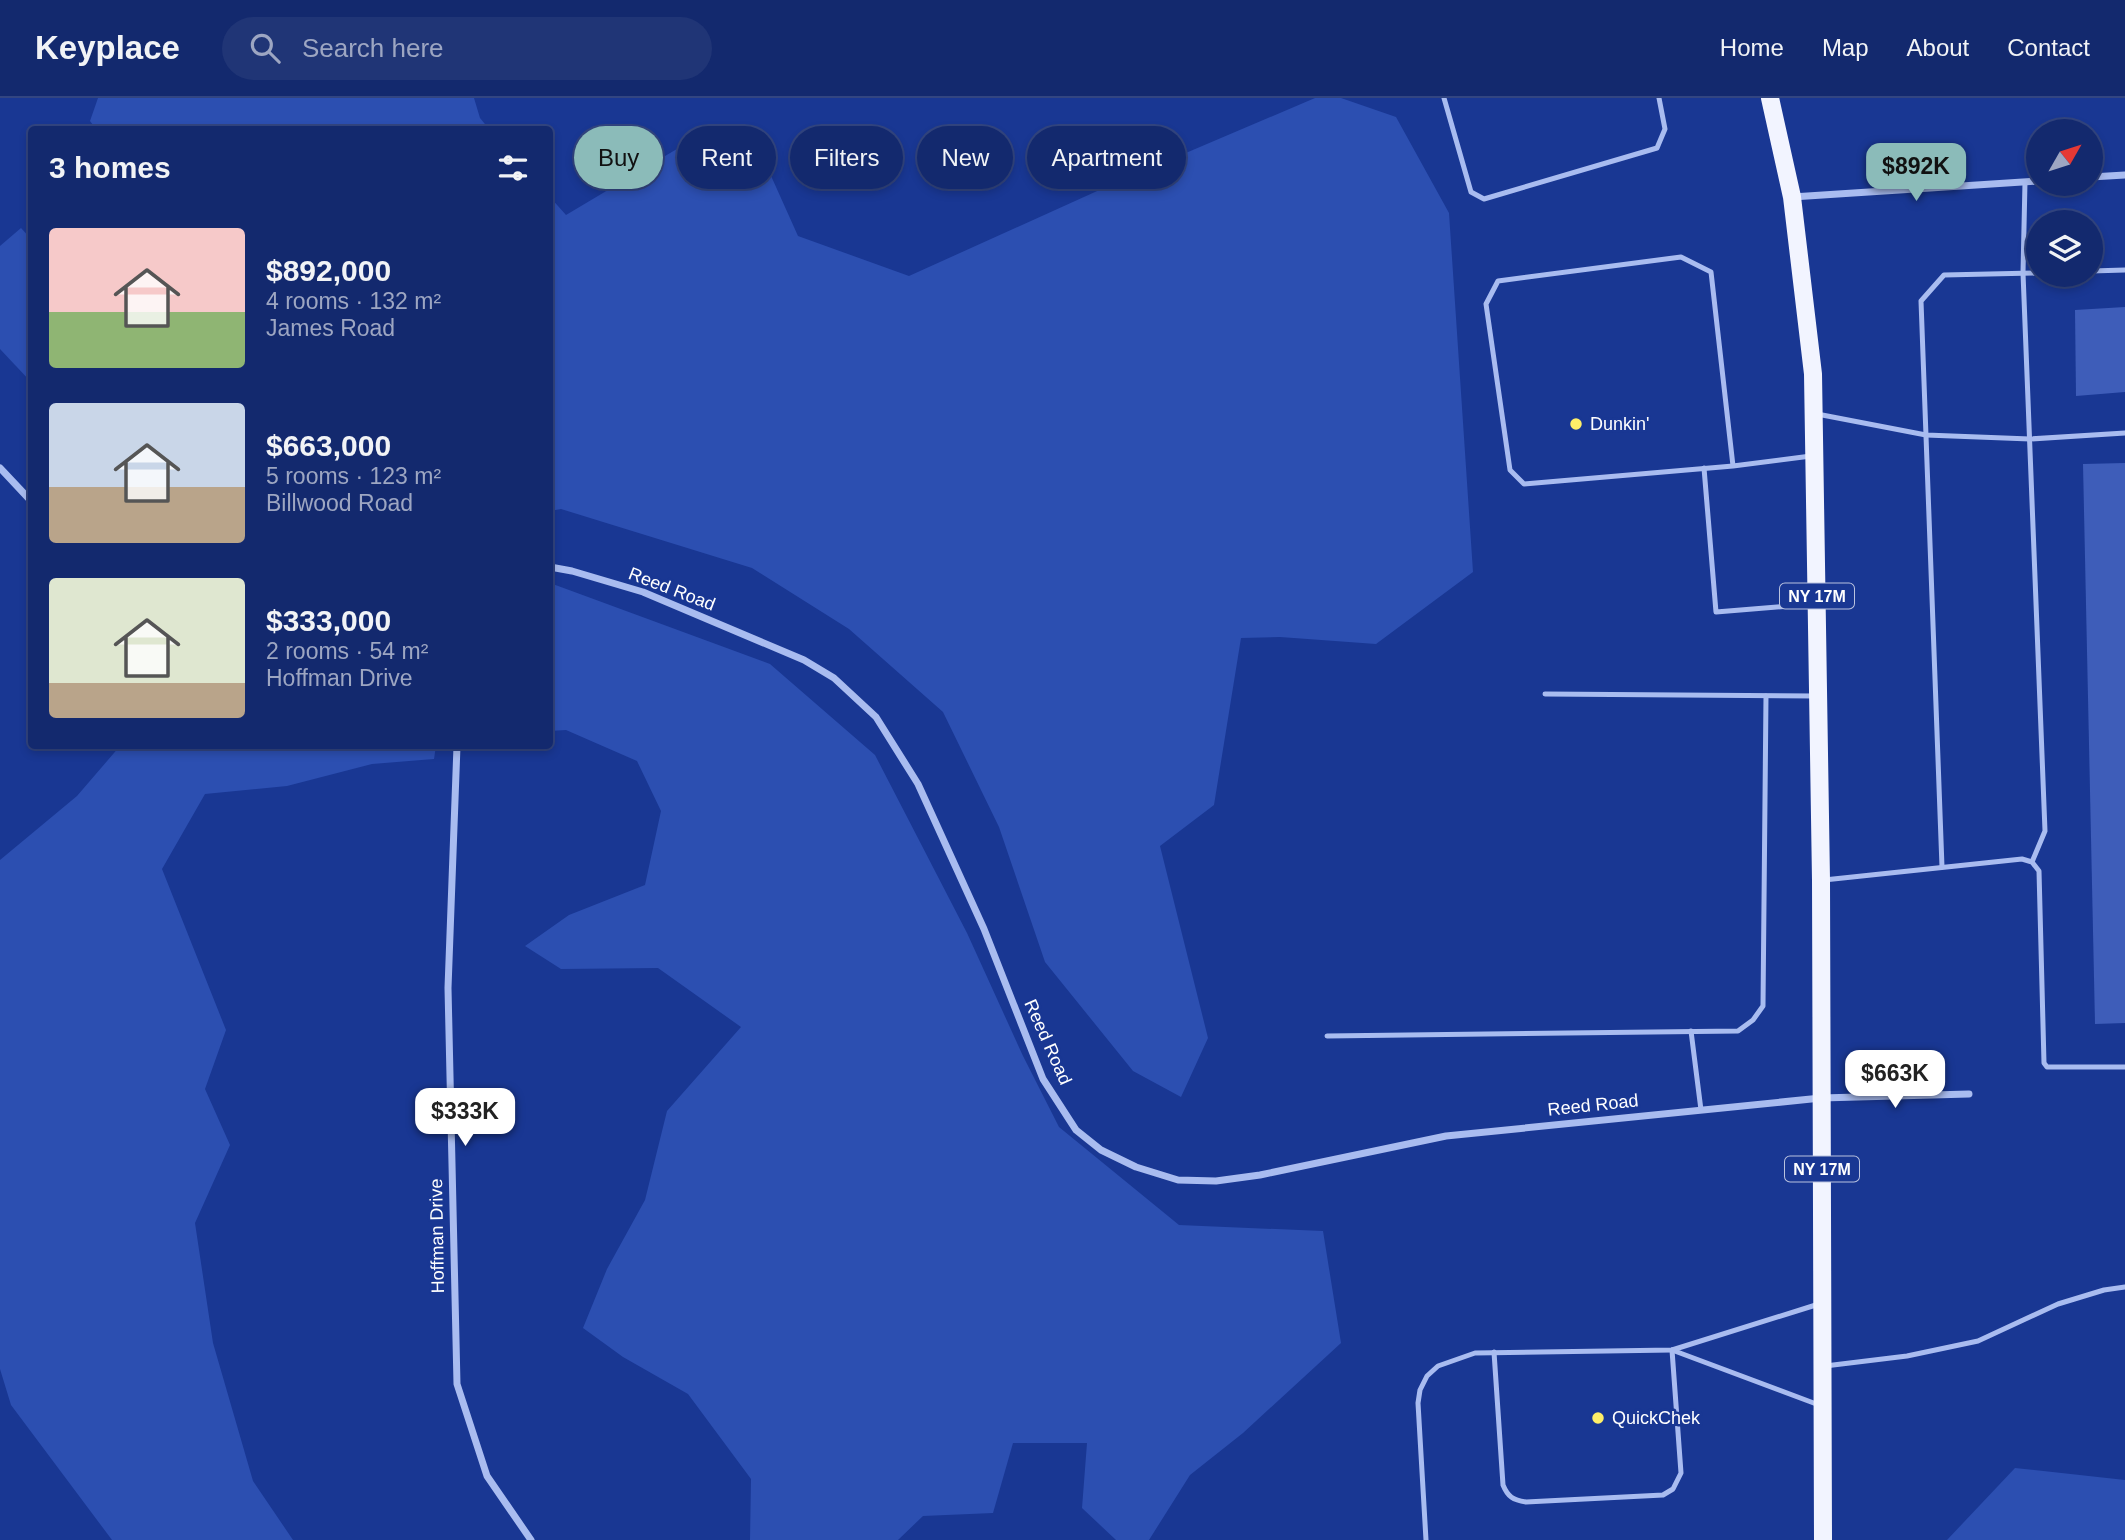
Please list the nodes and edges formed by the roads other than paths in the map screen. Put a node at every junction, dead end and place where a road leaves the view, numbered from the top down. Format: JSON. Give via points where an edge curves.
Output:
{"nodes":[{"id":1,"x":1444,"y":98,"type":"edge"},
{"id":2,"x":1659,"y":98,"type":"edge"},
{"id":3,"x":1770,"y":98,"type":"edge"},
{"id":4,"x":2125,"y":175,"type":"edge"},
{"id":5,"x":2104,"y":176,"type":"edge"},
{"id":6,"x":2025,"y":181,"type":"joint"},
{"id":7,"x":1791,"y":197,"type":"junction"},
{"id":8,"x":2125,"y":270,"type":"edge"},
{"id":9,"x":2103,"y":271,"type":"edge"},
{"id":10,"x":2024,"y":273,"type":"junction"},
{"id":11,"x":1814,"y":413,"type":"junction"},
{"id":12,"x":2125,"y":433,"type":"edge"},
{"id":13,"x":1926,"y":435,"type":"junction"},
{"id":14,"x":2030,"y":439,"type":"junction"},
{"id":15,"x":1815,"y":455,"type":"junction"},
{"id":16,"x":1733,"y":466,"type":"junction"},
{"id":17,"x":0,"y":468,"type":"edge"},
{"id":18,"x":1704,"y":468,"type":"junction"},
{"id":19,"x":28,"y":498,"type":"edge"},
{"id":20,"x":553,"y":568,"type":"edge"},
{"id":21,"x":1817,"y":604,"type":"junction"},
{"id":22,"x":1545,"y":694,"type":"dead end"},
{"id":23,"x":1766,"y":696,"type":"junction"},
{"id":24,"x":1818,"y":696,"type":"junction"},
{"id":25,"x":457,"y":749,"type":"edge"},
{"id":26,"x":2032,"y":862,"type":"junction"},
{"id":27,"x":1942,"y":867,"type":"junction"},
{"id":28,"x":1821,"y":880,"type":"junction"},
{"id":29,"x":1691,"y":1031,"type":"junction"},
{"id":30,"x":1327,"y":1036,"type":"dead end"},
{"id":31,"x":2125,"y":1067,"type":"edge"},
{"id":32,"x":1969,"y":1094,"type":"dead end"},
{"id":33,"x":1821,"y":1098,"type":"junction"},
{"id":34,"x":1700,"y":1110,"type":"junction"},
{"id":35,"x":2125,"y":1287,"type":"edge"},
{"id":36,"x":1822,"y":1303,"type":"junction"},
{"id":37,"x":1672,"y":1350,"type":"junction"},
{"id":38,"x":1494,"y":1352,"type":"junction"},
{"id":39,"x":1822,"y":1366,"type":"junction"},
{"id":40,"x":1822,"y":1406,"type":"junction"},
{"id":41,"x":531,"y":1540,"type":"edge"},
{"id":42,"x":1426,"y":1540,"type":"edge"},
{"id":43,"x":1823,"y":1540,"type":"edge"}],
"edges":[{"from":1,"to":2,"type":"lane","via":[[1471,192],[1484,199],[1657,148],[1665,129]]},
{"from":3,"to":7,"type":"main road","number":"NY 17M"},
{"from":4,"to":5,"type":"street"},
{"from":6,"to":7,"type":"street"},
{"from":6,"to":10,"type":"lane"},
{"from":7,"to":11,"type":"main road","number":"NY 17M"},
{"from":8,"to":9,"type":"lane"},
{"from":10,"to":13,"type":"lane","via":[[1944,275],[1921,300]]},
{"from":10,"to":14,"type":"lane"},
{"from":11,"to":13,"type":"lane"},
{"from":11,"to":15,"type":"main road","number":"NY 17M"},
{"from":12,"to":14,"type":"lane"},
{"from":13,"to":14,"type":"lane"},
{"from":13,"to":27,"type":"lane"},
{"from":14,"to":26,"type":"lane","via":[[2045,831]]},
{"from":15,"to":16,"type":"lane"},
{"from":15,"to":21,"type":"main road","number":"NY 17M"},
{"from":16,"to":18,"type":"lane"},
{"from":16,"to":18,"type":"lane","via":[[1711,272],[1681,257],[1498,281],[1486,304],[1510,470],[1524,484]]},
{"from":17,"to":19,"type":"street"},
{"from":18,"to":21,"type":"lane","via":[[1716,612]]},
{"from":20,"to":34,"type":"street","name":"Reed Road","via":[[642,592],[804,660],[834,678],[876,717],[918,784],[984,929],[1043,1079],[1076,1130],[1101,1150],[1136,1167],[1178,1180],[1216,1181],[1446,1136]]},
{"from":21,"to":24,"type":"main road","number":"NY 17M"},
{"from":22,"to":23,"type":"lane"},
{"from":23,"to":24,"type":"lane"},
{"from":23,"to":29,"type":"lane","via":[[1763,1006],[1738,1031]]},
{"from":24,"to":28,"type":"main road","number":"NY 17M"},
{"from":25,"to":41,"type":"street","name":"Hoffman Drive","via":[[447,988],[457,1384],[487,1476]]},
{"from":26,"to":27,"type":"lane","via":[[2022,859]]},
{"from":26,"to":31,"type":"lane","via":[[2039,871],[2044,1063],[2047,1068]]},
{"from":27,"to":28,"type":"lane"},
{"from":28,"to":33,"type":"main road","number":"NY 17M"},
{"from":29,"to":30,"type":"lane"},
{"from":29,"to":34,"type":"lane"},
{"from":32,"to":33,"type":"street","name":"Reed Road"},
{"from":33,"to":34,"type":"street","name":"Reed Road"},
{"from":33,"to":36,"type":"main road","number":"NY 17M"},
{"from":35,"to":39,"type":"lane","via":[[2058,1304],[1978,1340],[1907,1356]]},
{"from":36,"to":37,"type":"lane"},
{"from":36,"to":39,"type":"main road","number":"NY 17M"},
{"from":37,"to":38,"type":"lane"},
{"from":37,"to":38,"type":"lane","via":[[1681,1472],[1673,1489],[1663,1495],[1525,1502],[1508,1496],[1503,1485]]},
{"from":37,"to":40,"type":"lane"},
{"from":38,"to":42,"type":"lane","via":[[1475,1353],[1438,1366],[1420,1390]]},
{"from":39,"to":40,"type":"main road","number":"NY 17M"},
{"from":40,"to":43,"type":"main road","number":"NY 17M"}]}
